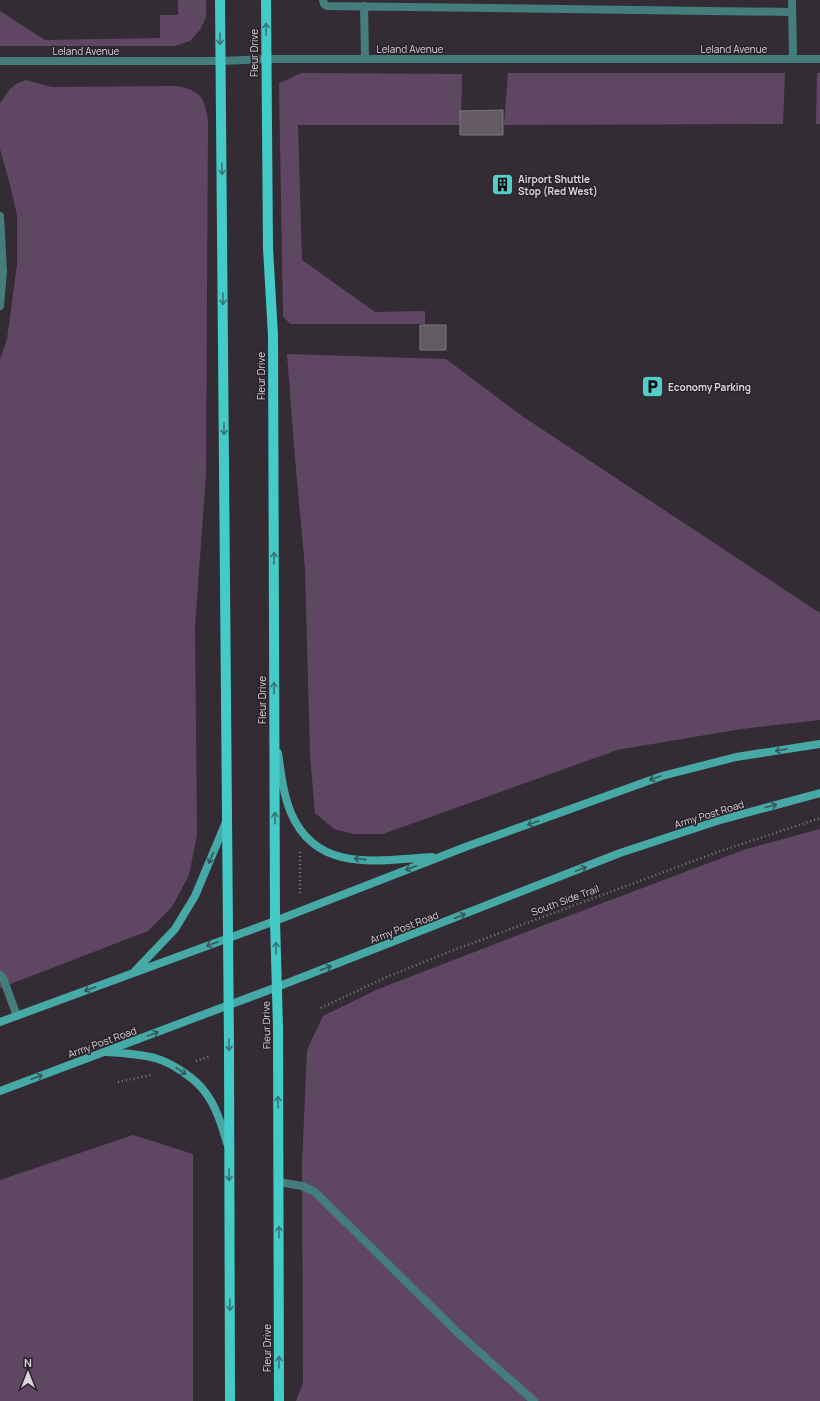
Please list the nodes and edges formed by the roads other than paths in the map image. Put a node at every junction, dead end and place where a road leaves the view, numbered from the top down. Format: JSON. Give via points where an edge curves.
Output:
{"nodes":[{"id":1,"x":220,"y":0,"type":"edge"},
{"id":2,"x":266,"y":0,"type":"edge"},
{"id":3,"x":323,"y":0,"type":"edge"},
{"id":4,"x":792,"y":0,"type":"edge"},
{"id":5,"x":364,"y":6,"type":"junction"},
{"id":6,"x":792,"y":12,"type":"junction"},
{"id":7,"x":266,"y":59,"type":"junction"},
{"id":8,"x":365,"y":59,"type":"junction"},
{"id":9,"x":792,"y":59,"type":"junction"},
{"id":10,"x":820,"y":59,"type":"edge"},
{"id":11,"x":0,"y":61,"type":"edge"},
{"id":12,"x":220,"y":61,"type":"junction"},
{"id":13,"x":0,"y":216,"type":"edge"},
{"id":14,"x":0,"y":306,"type":"edge"},
{"id":15,"x":274,"y":736,"type":"junction"},
{"id":16,"x":820,"y":744,"type":"edge"},
{"id":17,"x":820,"y":793,"type":"edge"},
{"id":18,"x":227,"y":822,"type":"junction"},
{"id":19,"x":441,"y":856,"type":"junction"},
{"id":20,"x":275,"y":921,"type":"junction"},
{"id":21,"x":228,"y":938,"type":"junction"},
{"id":22,"x":133,"y":973,"type":"junction"},
{"id":23,"x":0,"y":975,"type":"edge"},
{"id":24,"x":277,"y":987,"type":"junction"},
{"id":25,"x":228,"y":1006,"type":"junction"},
{"id":26,"x":17,"y":1016,"type":"junction"},
{"id":27,"x":0,"y":1022,"type":"edge"},
{"id":28,"x":103,"y":1052,"type":"junction"},
{"id":29,"x":0,"y":1091,"type":"edge"},
{"id":30,"x":229,"y":1151,"type":"junction"},
{"id":31,"x":279,"y":1182,"type":"junction"},
{"id":32,"x":230,"y":1401,"type":"edge"},
{"id":33,"x":279,"y":1401,"type":"edge"},
{"id":34,"x":534,"y":1401,"type":"edge"}],
"edges":[{"from":1,"to":12,"type":"main road","one_way":true},
{"from":7,"to":2,"type":"main road","name":"Fleur Drive","one_way":true},
{"from":3,"to":5,"type":"street","via":[[327,6]]},
{"from":4,"to":6,"type":"street"},
{"from":5,"to":6,"type":"street"},
{"from":5,"to":8,"type":"street"},
{"from":6,"to":9,"type":"street"},
{"from":7,"to":8,"type":"street","name":"Leland Avenue"},
{"from":7,"to":12,"type":"street","name":"Leland Avenue"},
{"from":15,"to":7,"type":"main road","name":"Fleur Drive","one_way":true,"via":[[273,336],[268,248]]},
{"from":8,"to":9,"type":"street","name":"Leland Avenue"},
{"from":9,"to":10,"type":"street","name":"Leland Avenue"},
{"from":11,"to":12,"type":"street","name":"Leland Avenue"},
{"from":12,"to":18,"type":"main road","one_way":true},
{"from":13,"to":14,"type":"street","via":[[3,272]]},
{"from":19,"to":15,"type":"main road","one_way":true,"via":[[368,860],[345,858],[324,851],[307,838],[291,813]]},
{"from":20,"to":15,"type":"main road","name":"Fleur Drive","one_way":true},
{"from":16,"to":19,"type":"main road","one_way":true,"via":[[736,757],[662,776]]},
{"from":24,"to":17,"type":"main road","name":"Army Post Road","one_way":true,"via":[[620,853],[717,821]]},
{"from":18,"to":21,"type":"main road"},
{"from":18,"to":22,"type":"main road","one_way":true,"via":[[195,896],[175,929]]},
{"from":19,"to":20,"type":"main road","one_way":true},
{"from":20,"to":21,"type":"main road"},
{"from":24,"to":20,"type":"main road","name":"Fleur Drive","one_way":true},
{"from":21,"to":22,"type":"main road","one_way":true},
{"from":21,"to":25,"type":"main road"},
{"from":22,"to":26,"type":"main road","one_way":true},
{"from":23,"to":26,"type":"street"},
{"from":24,"to":25,"type":"main road","name":"Army Post Road"},
{"from":31,"to":24,"type":"main road","name":"Fleur Drive","one_way":true},
{"from":28,"to":25,"type":"main road","name":"Army Post Road","one_way":true},
{"from":25,"to":30,"type":"main road","one_way":true},
{"from":26,"to":27,"type":"main road"},
{"from":29,"to":28,"type":"main road","name":"Army Post Road","one_way":true},
{"from":28,"to":30,"type":"main road","one_way":true,"via":[[156,1059],[192,1079],[205,1092],[216,1112]]},
{"from":30,"to":32,"type":"main road","one_way":true},
{"from":33,"to":31,"type":"main road","name":"Fleur Drive","one_way":true},
{"from":31,"to":34,"type":"street","via":[[302,1186],[315,1192],[458,1333]]}]}
